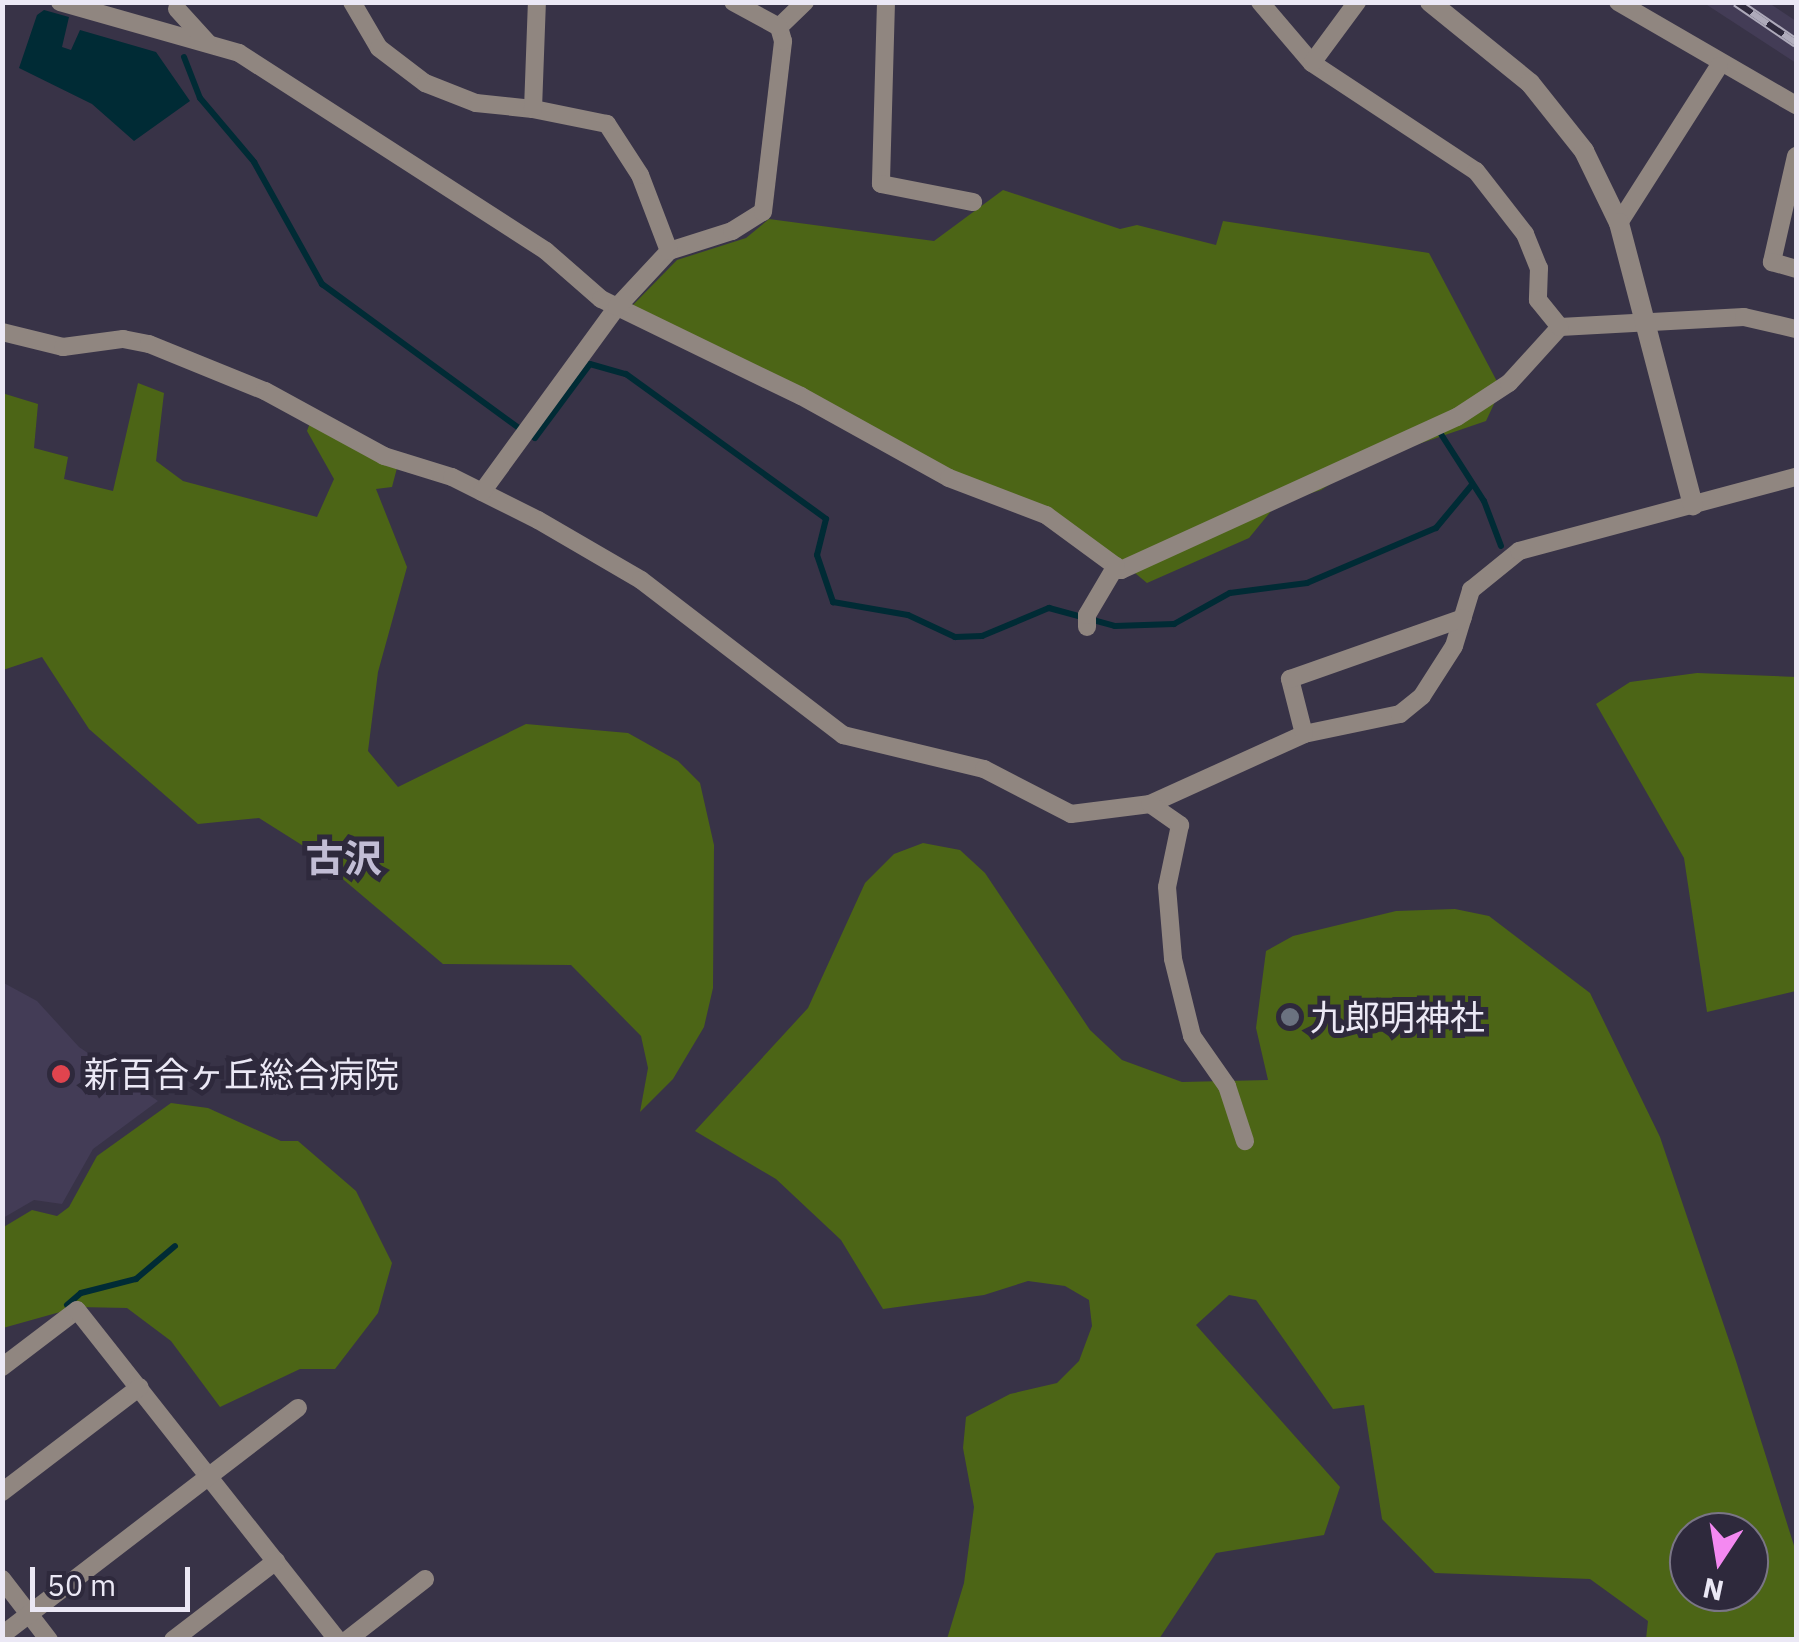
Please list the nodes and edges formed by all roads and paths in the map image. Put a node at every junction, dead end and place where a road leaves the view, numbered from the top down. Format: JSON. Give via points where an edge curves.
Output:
{"nodes":[{"id":1,"x":60,"y":2,"type":"edge"},
{"id":2,"x":352,"y":2,"type":"edge"},
{"id":3,"x":537,"y":2,"type":"edge"},
{"id":4,"x":733,"y":2,"type":"edge"},
{"id":5,"x":805,"y":2,"type":"edge"},
{"id":6,"x":886,"y":2,"type":"edge"},
{"id":7,"x":1260,"y":2,"type":"edge"},
{"id":8,"x":1356,"y":2,"type":"edge"},
{"id":9,"x":1430,"y":2,"type":"edge"},
{"id":10,"x":1618,"y":2,"type":"edge"},
{"id":11,"x":177,"y":9,"type":"dead end"},
{"id":12,"x":1455,"y":10,"type":"edge"},
{"id":13,"x":778,"y":27,"type":"junction"},
{"id":14,"x":208,"y":42,"type":"junction"},
{"id":15,"x":1312,"y":64,"type":"junction"},
{"id":16,"x":1718,"y":66,"type":"junction"},
{"id":17,"x":1796,"y":105,"type":"edge"},
{"id":18,"x":533,"y":109,"type":"junction"},
{"id":19,"x":1796,"y":156,"type":"edge"},
{"id":20,"x":973,"y":202,"type":"dead end"},
{"id":21,"x":1619,"y":223,"type":"junction"},
{"id":22,"x":669,"y":250,"type":"junction"},
{"id":23,"x":1796,"y":269,"type":"edge"},
{"id":24,"x":616,"y":307,"type":"junction"},
{"id":25,"x":1647,"y":325,"type":"junction"},
{"id":26,"x":1560,"y":328,"type":"junction"},
{"id":27,"x":1796,"y":329,"type":"edge"},
{"id":28,"x":2,"y":332,"type":"edge"},
{"id":29,"x":1796,"y":477,"type":"edge"},
{"id":30,"x":482,"y":492,"type":"junction"},
{"id":31,"x":1692,"y":505,"type":"junction"},
{"id":32,"x":1116,"y":566,"type":"junction"},
{"id":33,"x":1463,"y":618,"type":"junction"},
{"id":34,"x":1087,"y":621,"type":"dead end"},
{"id":35,"x":1304,"y":734,"type":"junction"},
{"id":36,"x":1150,"y":804,"type":"junction"},
{"id":37,"x":1245,"y":1141,"type":"dead end"},
{"id":38,"x":2,"y":1367,"type":"edge"},
{"id":39,"x":140,"y":1387,"type":"junction"},
{"id":40,"x":298,"y":1408,"type":"dead end"},
{"id":41,"x":209,"y":1472,"type":"junction"},
{"id":42,"x":2,"y":1492,"type":"edge"},
{"id":43,"x":276,"y":1561,"type":"junction"},
{"id":44,"x":2,"y":1578,"type":"edge"},
{"id":45,"x":424,"y":1579,"type":"dead end"},
{"id":46,"x":30,"y":1614,"type":"junction"},
{"id":47,"x":2,"y":1635,"type":"edge"},
{"id":48,"x":49,"y":1640,"type":"edge"},
{"id":49,"x":173,"y":1640,"type":"edge"},
{"id":50,"x":338,"y":1640,"type":"edge"},
{"id":51,"x":347,"y":1640,"type":"edge"}],
"edges":[{"from":1,"to":14,"type":"street"},
{"from":2,"to":18,"type":"street","via":[[379,48],[424,83],[476,103]]},
{"from":3,"to":18,"type":"street"},
{"from":4,"to":13,"type":"street"},
{"from":5,"to":13,"type":"street"},
{"from":6,"to":20,"type":"street","via":[[881,184]]},
{"from":7,"to":15,"type":"street"},
{"from":8,"to":15,"type":"street"},
{"from":9,"to":12,"type":"street"},
{"from":10,"to":16,"type":"street"},
{"from":11,"to":14,"type":"street"},
{"from":12,"to":21,"type":"street","via":[[1559,112]]},
{"from":13,"to":22,"type":"street","via":[[784,40],[763,212],[732,231]]},
{"from":14,"to":24,"type":"street","via":[[238,53],[414,164]]},
{"from":15,"to":26,"type":"street","via":[[1476,171],[1525,234],[1539,268],[1538,300]]},
{"from":16,"to":17,"type":"street"},
{"from":16,"to":21,"type":"street"},
{"from":18,"to":22,"type":"street","via":[[607,124],[640,175]]},
{"from":19,"to":23,"type":"street","via":[[1772,262]]},
{"from":21,"to":25,"type":"street"},
{"from":22,"to":24,"type":"street"},
{"from":24,"to":30,"type":"street"},
{"from":24,"to":32,"type":"street","via":[[801,396],[949,478],[1046,515]]},
{"from":25,"to":26,"type":"street"},
{"from":25,"to":27,"type":"street","via":[[1744,317]]},
{"from":25,"to":31,"type":"street"},
{"from":26,"to":32,"type":"street","via":[[1508,384],[1457,417],[1121,570]]},
{"from":28,"to":30,"type":"street","via":[[48,346],[123,339],[149,344],[319,416],[384,456]]},
{"from":29,"to":31,"type":"street"},
{"from":30,"to":36,"type":"street","via":[[686,610],[843,735],[984,769],[1062,812]]},
{"from":31,"to":33,"type":"street","via":[[1519,551],[1471,590]]},
{"from":32,"to":34,"type":"street"},
{"from":33,"to":35,"type":"street","via":[[1430,684],[1400,714]]},
{"from":33,"to":35,"type":"street","via":[[1290,679]]},
{"from":35,"to":36,"type":"street"},
{"from":36,"to":37,"type":"street","via":[[1180,825],[1167,888],[1173,959],[1192,1036],[1226,1086]]},
{"from":38,"to":39,"type":"street","via":[[78,1310]]},
{"from":39,"to":41,"type":"street"},
{"from":39,"to":42,"type":"street"},
{"from":40,"to":41,"type":"street"},
{"from":41,"to":43,"type":"street"},
{"from":41,"to":46,"type":"street"},
{"from":43,"to":49,"type":"street"},
{"from":43,"to":50,"type":"street"},
{"from":44,"to":46,"type":"street"},
{"from":45,"to":51,"type":"street"},
{"from":46,"to":47,"type":"street"},
{"from":46,"to":48,"type":"street"}]}
